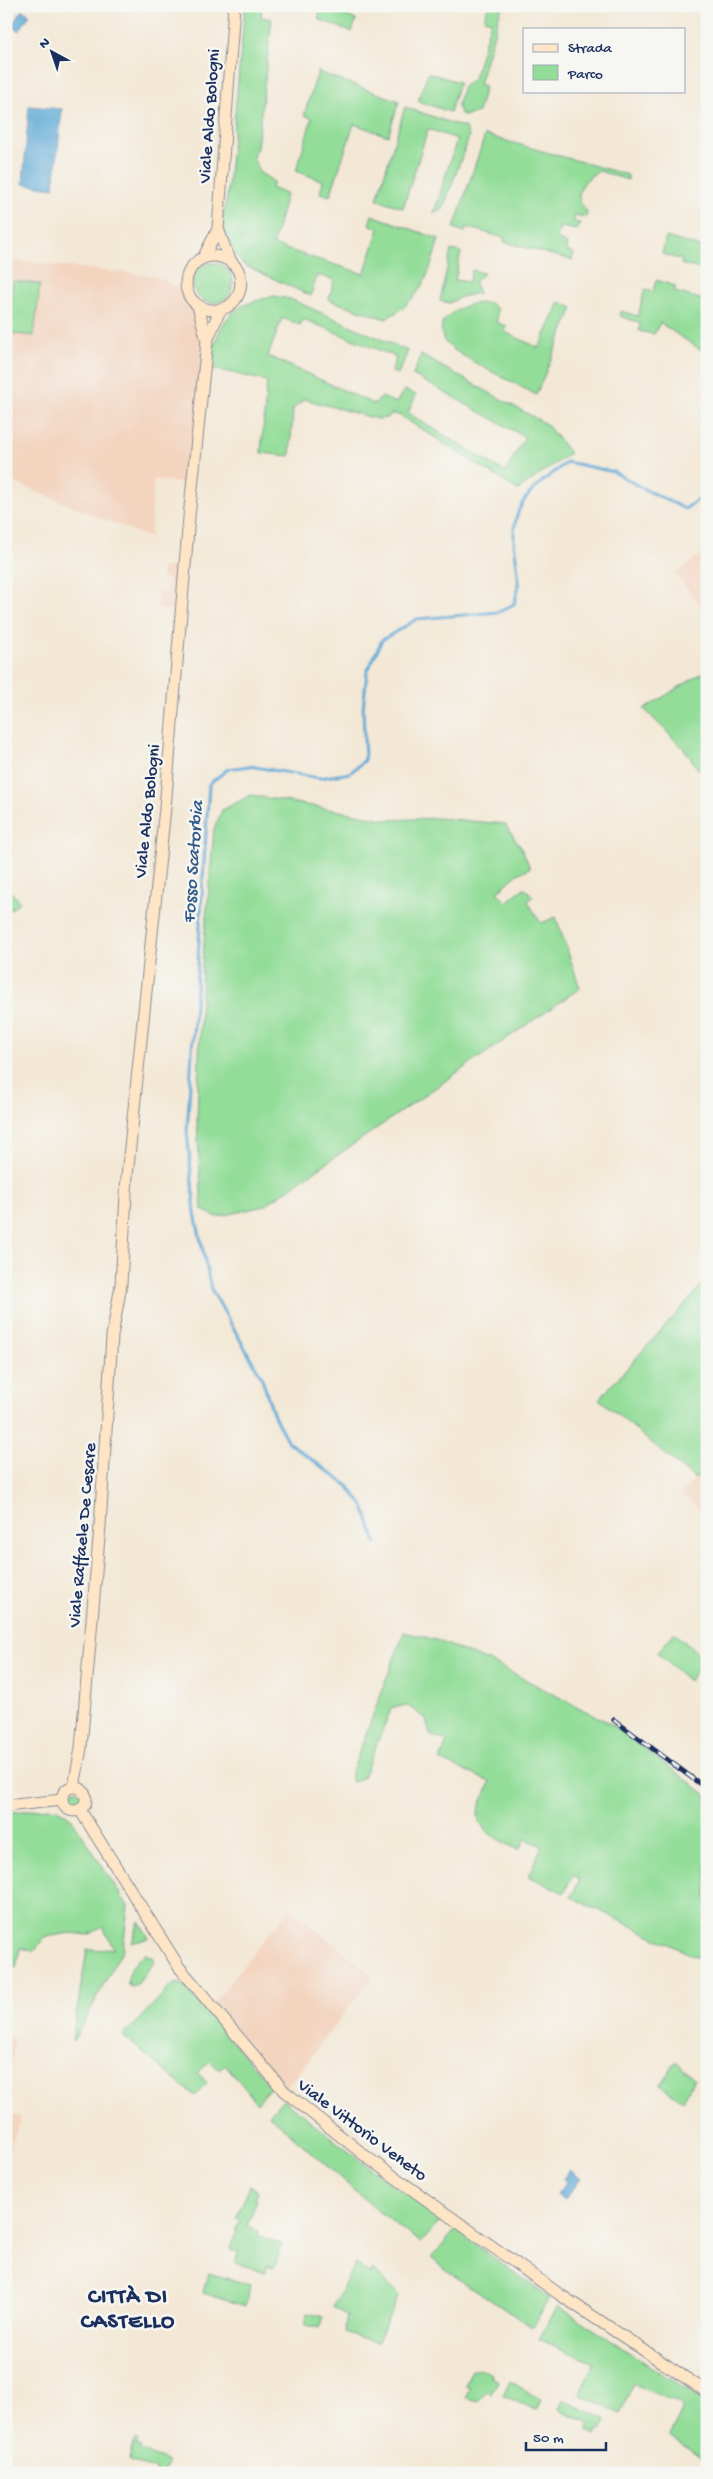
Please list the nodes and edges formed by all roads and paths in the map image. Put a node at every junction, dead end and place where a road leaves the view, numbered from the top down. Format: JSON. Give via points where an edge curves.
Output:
{"nodes":[{"id":1,"x":234,"y":6,"type":"edge"},
{"id":2,"x":218,"y":229,"type":"junction"},
{"id":3,"x":203,"y":258,"type":"junction"},
{"id":4,"x":234,"y":266,"type":"junction"},
{"id":5,"x":198,"y":306,"type":"junction"},
{"id":6,"x":220,"y":310,"type":"junction"},
{"id":7,"x":208,"y":341,"type":"junction"},
{"id":8,"x":121,"y":1286,"type":"joint"},
{"id":9,"x":74,"y":1787,"type":"junction"},
{"id":10,"x":62,"y":1800,"type":"junction"},
{"id":11,"x":6,"y":1806,"type":"edge"},
{"id":12,"x":80,"y":1810,"type":"junction"},
{"id":13,"x":707,"y":2392,"type":"edge"}],
"edges":[{"from":1,"to":2,"type":"main road","name":"Viale Aldo Bologni"},
{"from":2,"to":3,"type":"main road","name":"Viale Aldo Bologni"},
{"from":2,"to":4,"type":"main road","name":"Viale Aldo Bologni"},
{"from":3,"to":4,"type":"main road","via":[[218,256]]},
{"from":3,"to":5,"type":"main road","via":[[196,262],[187,276],[188,294]]},
{"from":4,"to":6,"type":"main road","via":[[240,276],[240,290],[232,303]]},
{"from":5,"to":6,"type":"main road"},
{"from":5,"to":7,"type":"main road","name":"Viale Aldo Bologni"},
{"from":6,"to":7,"type":"main road","name":"Viale Aldo Bologni"},
{"from":7,"to":8,"type":"main road","name":"Viale Aldo Bologni","via":[[127,1176]]},
{"from":8,"to":9,"type":"main road","name":"Viale Raffaele De Cesare","via":[[112,1336],[100,1526],[81,1748]]},
{"from":9,"to":10,"type":"main road","via":[[64,1792]]},
{"from":9,"to":12,"type":"main road","via":[[86,1796]]},
{"from":10,"to":11,"type":"main road"},
{"from":10,"to":12,"type":"main road","via":[[68,1810]]},
{"from":12,"to":13,"type":"main road","name":"Viale Vittorio Veneto","via":[[179,1967],[284,2091],[368,2158],[559,2294]]}]}
